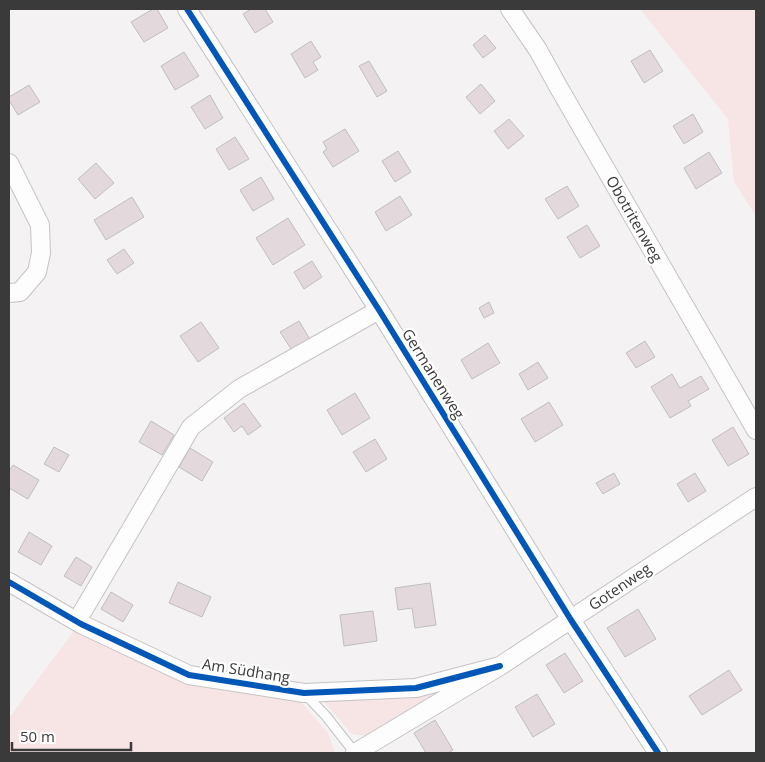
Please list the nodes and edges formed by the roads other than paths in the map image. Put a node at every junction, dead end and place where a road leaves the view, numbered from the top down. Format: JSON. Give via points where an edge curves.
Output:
{"nodes":[{"id":1,"x":187,"y":9,"type":"edge"},
{"id":2,"x":510,"y":9,"type":"edge"},
{"id":3,"x":9,"y":163,"type":"edge"},
{"id":4,"x":9,"y":293,"type":"edge"},
{"id":5,"x":379,"y":310,"type":"junction"},
{"id":6,"x":756,"y":430,"type":"edge"},
{"id":7,"x":756,"y":497,"type":"edge"},
{"id":8,"x":9,"y":582,"type":"edge"},
{"id":9,"x":571,"y":620,"type":"junction"},
{"id":10,"x":77,"y":621,"type":"junction"},
{"id":11,"x":500,"y":666,"type":"junction"},
{"id":12,"x":304,"y":693,"type":"junction"},
{"id":13,"x":355,"y":753,"type":"edge"},
{"id":14,"x":658,"y":753,"type":"edge"}],
"edges":[{"from":1,"to":5,"type":"street","name":"Germanenweg"},
{"from":2,"to":6,"type":"street","name":"Obotritenweg","via":[[538,50]]},
{"from":3,"to":4,"type":"street","via":[[40,225],[41,253],[37,272],[20,292]]},
{"from":5,"to":9,"type":"street","name":"Germanenweg"},
{"from":5,"to":10,"type":"street","via":[[239,389],[191,427]]},
{"from":7,"to":9,"type":"street","name":"Gotenweg"},
{"from":8,"to":10,"type":"street","name":"Am Südhang"},
{"from":9,"to":11,"type":"street","name":"Gotenweg"},
{"from":9,"to":14,"type":"street","name":"Germanenweg"},
{"from":10,"to":12,"type":"street","name":"Am Südhang","via":[[189,675]]},
{"from":11,"to":12,"type":"street","name":"Am Südhang","via":[[416,688]]},
{"from":11,"to":13,"type":"street","name":"Gotenweg"},
{"from":12,"to":13,"type":"lane"}]}
